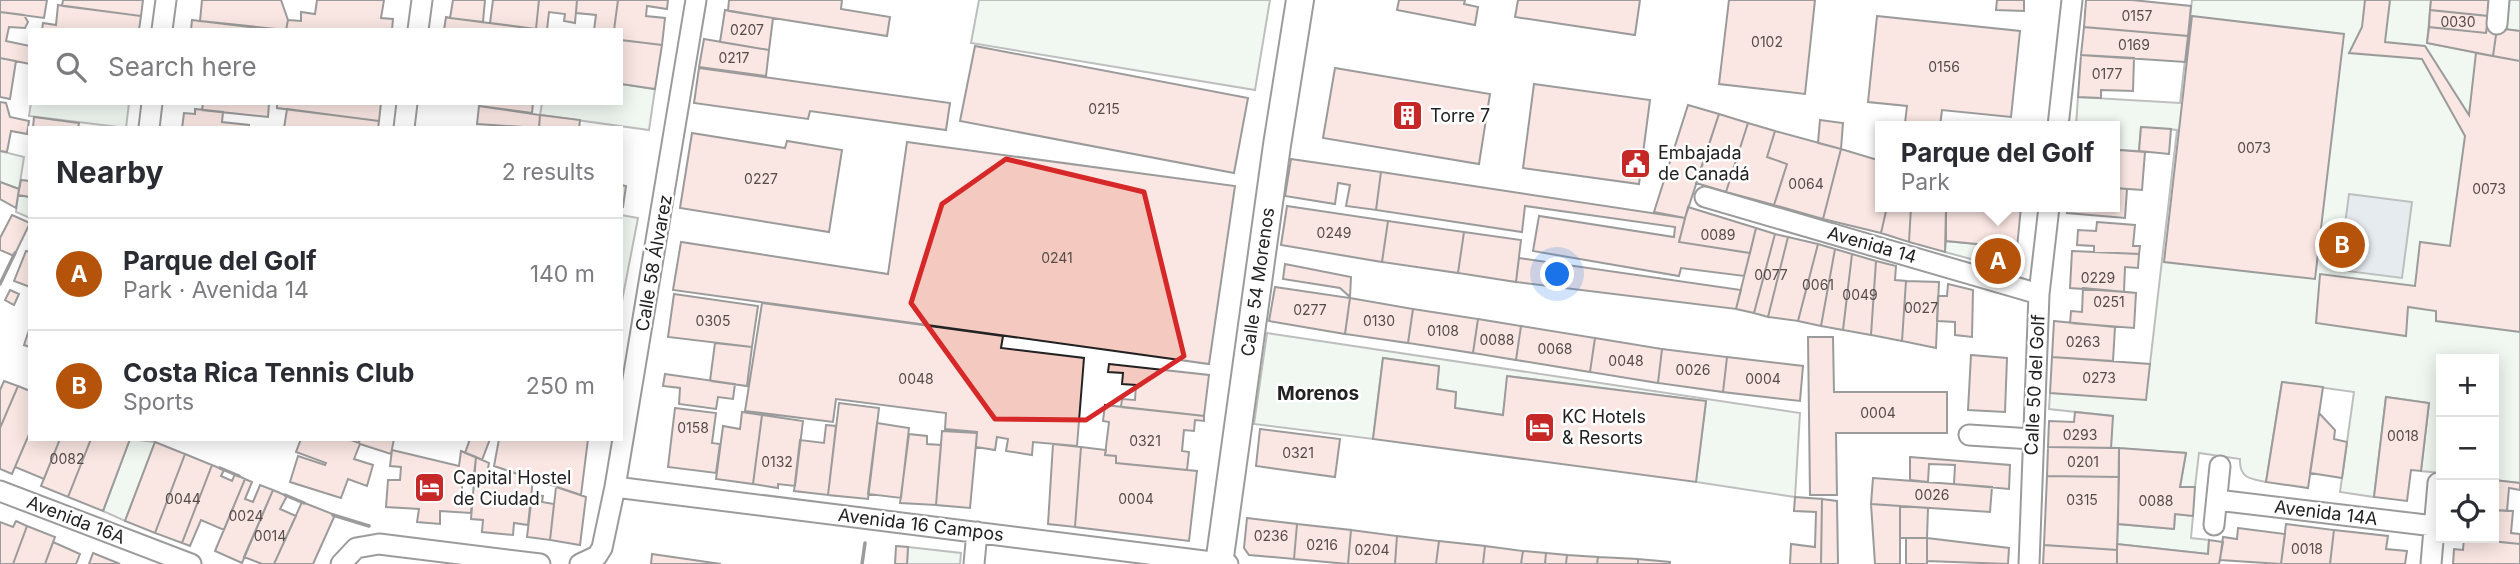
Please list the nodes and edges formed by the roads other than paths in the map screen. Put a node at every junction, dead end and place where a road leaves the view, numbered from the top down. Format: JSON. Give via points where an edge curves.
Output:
{"nodes":[{"id":1,"x":166,"y":0,"type":"edge"},
{"id":2,"x":422,"y":0,"type":"edge"},
{"id":3,"x":696,"y":0,"type":"edge"},
{"id":4,"x":1300,"y":0,"type":"edge"},
{"id":5,"x":2072,"y":0,"type":"edge"},
{"id":6,"x":2499,"y":0,"type":"edge"},
{"id":7,"x":2497,"y":24,"type":"dead end"},
{"id":8,"x":162,"y":28,"type":"edge"},
{"id":9,"x":418,"y":28,"type":"edge"},
{"id":10,"x":152,"y":105,"type":"edge"},
{"id":11,"x":407,"y":105,"type":"edge"},
{"id":12,"x":2059,"y":121,"type":"edge"},
{"id":13,"x":149,"y":126,"type":"edge"},
{"id":14,"x":404,"y":126,"type":"edge"},
{"id":15,"x":1705,"y":197,"type":"dead end"},
{"id":16,"x":2048,"y":212,"type":"edge"},
{"id":17,"x":2039,"y":294,"type":"junction"},
{"id":18,"x":1969,"y":435,"type":"dead end"},
{"id":19,"x":623,"y":439,"type":"edge"},
{"id":20,"x":2032,"y":439,"type":"junction"},
{"id":21,"x":623,"y":441,"type":"edge"},
{"id":22,"x":2220,"y":466,"type":"dead end"},
{"id":23,"x":615,"y":487,"type":"junction"},
{"id":24,"x":0,"y":491,"type":"edge"},
{"id":25,"x":2217,"y":500,"type":"junction"},
{"id":26,"x":2436,"y":504,"type":"edge"},
{"id":27,"x":2214,"y":525,"type":"dead end"},
{"id":28,"x":2434,"y":526,"type":"junction"},
{"id":29,"x":977,"y":532,"type":"junction"},
{"id":30,"x":471,"y":560,"type":"edge"},
{"id":31,"x":585,"y":563,"type":"edge"},
{"id":32,"x":191,"y":564,"type":"edge"},
{"id":33,"x":341,"y":564,"type":"edge"},
{"id":34,"x":540,"y":564,"type":"edge"},
{"id":35,"x":974,"y":564,"type":"edge"},
{"id":36,"x":1222,"y":564,"type":"edge"},
{"id":37,"x":2029,"y":564,"type":"edge"},
{"id":38,"x":2431,"y":564,"type":"edge"}],
"edges":[{"from":1,"to":8,"type":"street"},
{"from":2,"to":9,"type":"street"},
{"from":3,"to":19,"type":"street","name":"Calle 58 Álvarez"},
{"from":4,"to":36,"type":"main road","name":"Calle 54 Morenos"},
{"from":5,"to":12,"type":"street"},
{"from":6,"to":7,"type":"street"},
{"from":10,"to":13,"type":"street"},
{"from":11,"to":14,"type":"street"},
{"from":15,"to":17,"type":"street","name":"Avenida 14"},
{"from":16,"to":17,"type":"street","name":"Calle 50 del Golf"},
{"from":17,"to":20,"type":"street","name":"Calle 50 del Golf"},
{"from":18,"to":20,"type":"street"},
{"from":20,"to":37,"type":"street","name":"Calle 50 del Golf"},
{"from":21,"to":23,"type":"street","name":"Calle 58 Álvarez"},
{"from":22,"to":25,"type":"street"},
{"from":23,"to":29,"type":"street","name":"Avenida 16 Campos"},
{"from":23,"to":31,"type":"street","name":"Calle 58 Álvarez","via":[[602,548]]},
{"from":24,"to":32,"type":"street","name":"Avenida 16A"},
{"from":25,"to":27,"type":"street"},
{"from":25,"to":28,"type":"street","name":"Avenida 14A"},
{"from":26,"to":28,"type":"street"},
{"from":28,"to":38,"type":"street"},
{"from":29,"to":35,"type":"street"},
{"from":29,"to":36,"type":"street","name":"Avenida 16 Campos"},
{"from":30,"to":33,"type":"street","via":[[365,544]]},
{"from":30,"to":34,"type":"street"}]}
